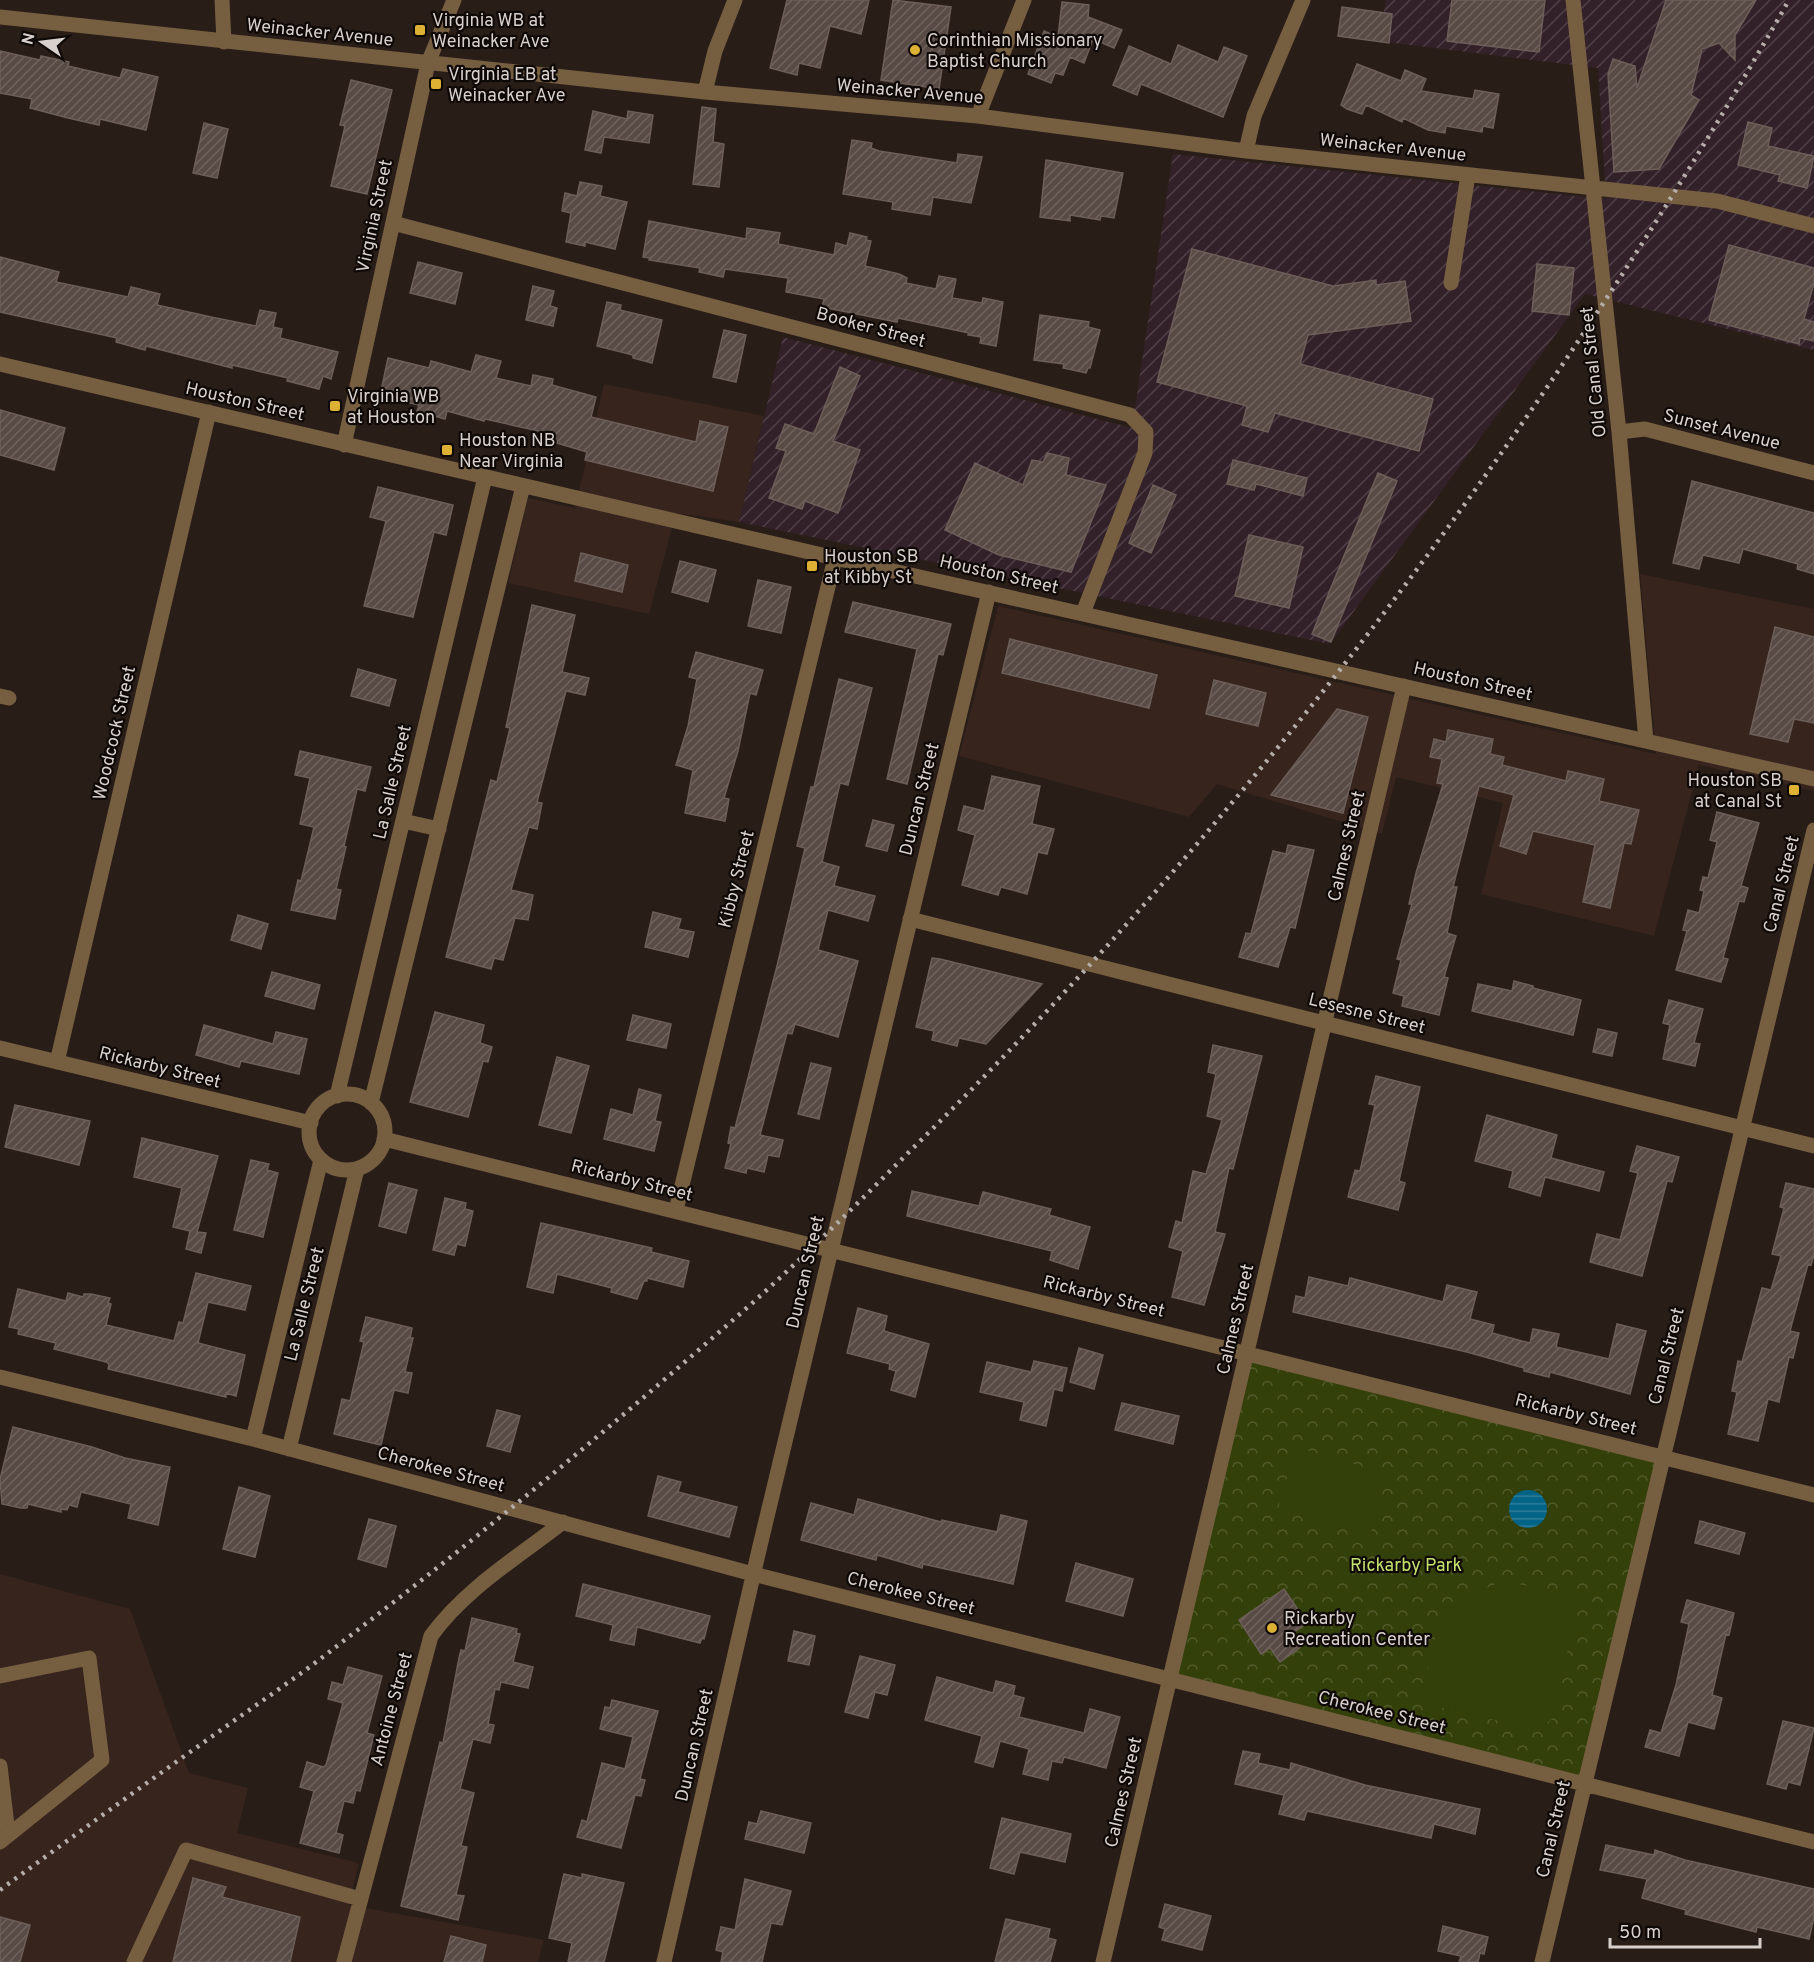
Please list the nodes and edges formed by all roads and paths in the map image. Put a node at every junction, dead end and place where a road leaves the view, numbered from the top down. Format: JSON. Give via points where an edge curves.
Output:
{"nodes":[{"id":1,"x":222,"y":0,"type":"edge"},
{"id":2,"x":454,"y":0,"type":"edge"},
{"id":3,"x":735,"y":0,"type":"edge"},
{"id":4,"x":1024,"y":0,"type":"edge"},
{"id":5,"x":1303,"y":0,"type":"edge"},
{"id":6,"x":1574,"y":0,"type":"edge"},
{"id":7,"x":0,"y":17,"type":"edge"},
{"id":8,"x":224,"y":42,"type":"junction"},
{"id":9,"x":428,"y":63,"type":"junction"},
{"id":10,"x":705,"y":92,"type":"junction"},
{"id":11,"x":978,"y":116,"type":"junction"},
{"id":12,"x":1246,"y":151,"type":"junction"},
{"id":13,"x":1468,"y":175,"type":"junction"},
{"id":14,"x":1594,"y":188,"type":"junction"},
{"id":15,"x":393,"y":223,"type":"junction"},
{"id":16,"x":1814,"y":226,"type":"edge"},
{"id":17,"x":1451,"y":282,"type":"dead end"},
{"id":18,"x":0,"y":364,"type":"edge"},
{"id":19,"x":208,"y":412,"type":"junction"},
{"id":20,"x":1619,"y":432,"type":"junction"},
{"id":21,"x":344,"y":445,"type":"junction"},
{"id":22,"x":1814,"y":473,"type":"edge"},
{"id":23,"x":485,"y":477,"type":"junction"},
{"id":24,"x":523,"y":486,"type":"junction"},
{"id":25,"x":835,"y":558,"type":"junction"},
{"id":26,"x":989,"y":592,"type":"junction"},
{"id":27,"x":1083,"y":613,"type":"junction"},
{"id":28,"x":1404,"y":686,"type":"junction"},
{"id":29,"x":1646,"y":741,"type":"junction"},
{"id":30,"x":1814,"y":779,"type":"edge"},
{"id":31,"x":403,"y":821,"type":"junction"},
{"id":32,"x":439,"y":830,"type":"junction"},
{"id":33,"x":1814,"y":830,"type":"edge"},
{"id":34,"x":910,"y":919,"type":"junction"},
{"id":35,"x":1324,"y":1023,"type":"junction"},
{"id":36,"x":0,"y":1048,"type":"edge"},
{"id":37,"x":57,"y":1062,"type":"junction"},
{"id":38,"x":337,"y":1096,"type":"junction"},
{"id":39,"x":371,"y":1103,"type":"junction"},
{"id":40,"x":311,"y":1123,"type":"junction"},
{"id":41,"x":1742,"y":1127,"type":"junction"},
{"id":42,"x":384,"y":1139,"type":"junction"},
{"id":43,"x":1814,"y":1146,"type":"edge"},
{"id":44,"x":321,"y":1160,"type":"junction"},
{"id":45,"x":357,"y":1169,"type":"junction"},
{"id":46,"x":676,"y":1210,"type":"junction"},
{"id":47,"x":831,"y":1249,"type":"junction"},
{"id":48,"x":1247,"y":1352,"type":"junction"},
{"id":49,"x":0,"y":1377,"type":"edge"},
{"id":50,"x":253,"y":1439,"type":"junction"},
{"id":51,"x":289,"y":1449,"type":"junction"},
{"id":52,"x":1662,"y":1456,"type":"junction"},
{"id":53,"x":1814,"y":1495,"type":"edge"},
{"id":54,"x":563,"y":1522,"type":"junction"},
{"id":55,"x":753,"y":1574,"type":"junction"},
{"id":56,"x":0,"y":1676,"type":"edge"},
{"id":57,"x":1170,"y":1678,"type":"junction"},
{"id":58,"x":0,"y":1766,"type":"edge"},
{"id":59,"x":1584,"y":1784,"type":"junction"},
{"id":60,"x":4,"y":1838,"type":"edge"},
{"id":61,"x":1814,"y":1842,"type":"edge"},
{"id":62,"x":360,"y":1899,"type":"junction"},
{"id":63,"x":135,"y":1962,"type":"edge"},
{"id":64,"x":344,"y":1962,"type":"edge"},
{"id":65,"x":663,"y":1962,"type":"edge"},
{"id":66,"x":1103,"y":1962,"type":"edge"},
{"id":67,"x":1542,"y":1962,"type":"edge"}],
"edges":[{"from":1,"to":8,"type":"street"},
{"from":2,"to":9,"type":"street","name":"Virginia Street"},
{"from":3,"to":10,"type":"street"},
{"from":4,"to":11,"type":"street"},
{"from":5,"to":12,"type":"street","via":[[1254,116]]},
{"from":6,"to":14,"type":"street","name":"Old Canal Street"},
{"from":7,"to":8,"type":"street","name":"Weinacker Avenue"},
{"from":8,"to":9,"type":"street","name":"Weinacker Avenue"},
{"from":9,"to":10,"type":"street","name":"Weinacker Avenue"},
{"from":9,"to":15,"type":"street","name":"Virginia Street"},
{"from":10,"to":11,"type":"street","name":"Weinacker Avenue"},
{"from":11,"to":12,"type":"street","name":"Weinacker Avenue"},
{"from":12,"to":13,"type":"street","name":"Weinacker Avenue"},
{"from":13,"to":14,"type":"street","name":"Weinacker Avenue"},
{"from":13,"to":17,"type":"street"},
{"from":14,"to":16,"type":"street","name":"Weinacker Avenue","via":[[1717,201]]},
{"from":14,"to":20,"type":"street","name":"Old Canal Street"},
{"from":15,"to":21,"type":"street","name":"Virginia Street"},
{"from":15,"to":27,"type":"street","name":"Booker Street","via":[[1130,415],[1146,432],[1145,453]]},
{"from":18,"to":19,"type":"street","name":"Houston Street"},
{"from":19,"to":21,"type":"street","name":"Houston Street"},
{"from":19,"to":37,"type":"street","name":"Woodcock Street"},
{"from":20,"to":22,"type":"street","name":"Sunset Avenue","via":[[1645,429]]},
{"from":20,"to":29,"type":"street","name":"Old Canal Street"},
{"from":21,"to":23,"type":"street","name":"Houston Street"},
{"from":23,"to":24,"type":"street","name":"Houston Street"},
{"from":23,"to":31,"type":"street","name":"La Salle Street"},
{"from":24,"to":25,"type":"street","name":"Houston Street"},
{"from":24,"to":32,"type":"street"},
{"from":25,"to":26,"type":"street","name":"Houston Street"},
{"from":25,"to":46,"type":"street","name":"Kibby Street"},
{"from":26,"to":27,"type":"street","name":"Houston Street"},
{"from":26,"to":34,"type":"street","name":"Duncan Street"},
{"from":27,"to":28,"type":"street","name":"Houston Street"},
{"from":28,"to":29,"type":"street","name":"Houston Street"},
{"from":28,"to":35,"type":"street","name":"Calmes Street"},
{"from":29,"to":30,"type":"street","name":"Houston Street"},
{"from":31,"to":32,"type":"street"},
{"from":31,"to":38,"type":"street","name":"La Salle Street"},
{"from":32,"to":39,"type":"street"},
{"from":33,"to":41,"type":"street","name":"Canal Street"},
{"from":34,"to":35,"type":"street","name":"Lesesne Street"},
{"from":34,"to":47,"type":"street","name":"Duncan Street"},
{"from":35,"to":41,"type":"street","name":"Lesesne Street"},
{"from":35,"to":48,"type":"street","name":"Calmes Street"},
{"from":36,"to":37,"type":"street","name":"Rickarby Street"},
{"from":37,"to":40,"type":"street","name":"Rickarby Street"},
{"from":38,"to":39,"type":"street","via":[[355,1095]]},
{"from":38,"to":40,"type":"street","via":[[320,1106]]},
{"from":39,"to":42,"type":"street","via":[[382,1119]]},
{"from":40,"to":44,"type":"street","via":[[311,1143]]},
{"from":41,"to":43,"type":"street","name":"Lesesne Street"},
{"from":41,"to":52,"type":"street","name":"Canal Street"},
{"from":42,"to":45,"type":"street","via":[[375,1158]]},
{"from":42,"to":46,"type":"street","name":"Rickarby Street"},
{"from":44,"to":45,"type":"street","via":[[338,1169]]},
{"from":44,"to":50,"type":"street","name":"La Salle Street"},
{"from":45,"to":51,"type":"street","name":"La Salle Street"},
{"from":46,"to":47,"type":"street","name":"Rickarby Street"},
{"from":47,"to":48,"type":"street","name":"Rickarby Street"},
{"from":47,"to":55,"type":"street","name":"Duncan Street"},
{"from":48,"to":52,"type":"street","name":"Rickarby Street"},
{"from":48,"to":57,"type":"street","name":"Calmes Street"},
{"from":49,"to":50,"type":"street","name":"Cherokee Street"},
{"from":50,"to":51,"type":"street","name":"Cherokee Street"},
{"from":51,"to":54,"type":"street","name":"Cherokee Street"},
{"from":52,"to":53,"type":"street","name":"Rickarby Street"},
{"from":52,"to":59,"type":"street","name":"Canal Street"},
{"from":54,"to":55,"type":"street","name":"Cherokee Street"},
{"from":54,"to":62,"type":"street","name":"Antoine Street","via":[[466,1596],[431,1636]]},
{"from":55,"to":57,"type":"street","name":"Cherokee Street"},
{"from":55,"to":65,"type":"street","name":"Duncan Street"},
{"from":56,"to":60,"type":"street","via":[[89,1658],[102,1760]]},
{"from":57,"to":59,"type":"street","name":"Cherokee Street"},
{"from":57,"to":66,"type":"street","name":"Calmes Street"},
{"from":58,"to":60,"type":"street"},
{"from":59,"to":61,"type":"street","name":"Cherokee Street"},
{"from":59,"to":67,"type":"street","name":"Canal Street"},
{"from":62,"to":63,"type":"street","via":[[186,1850]]},
{"from":62,"to":64,"type":"street","name":"Antoine Street"}]}
